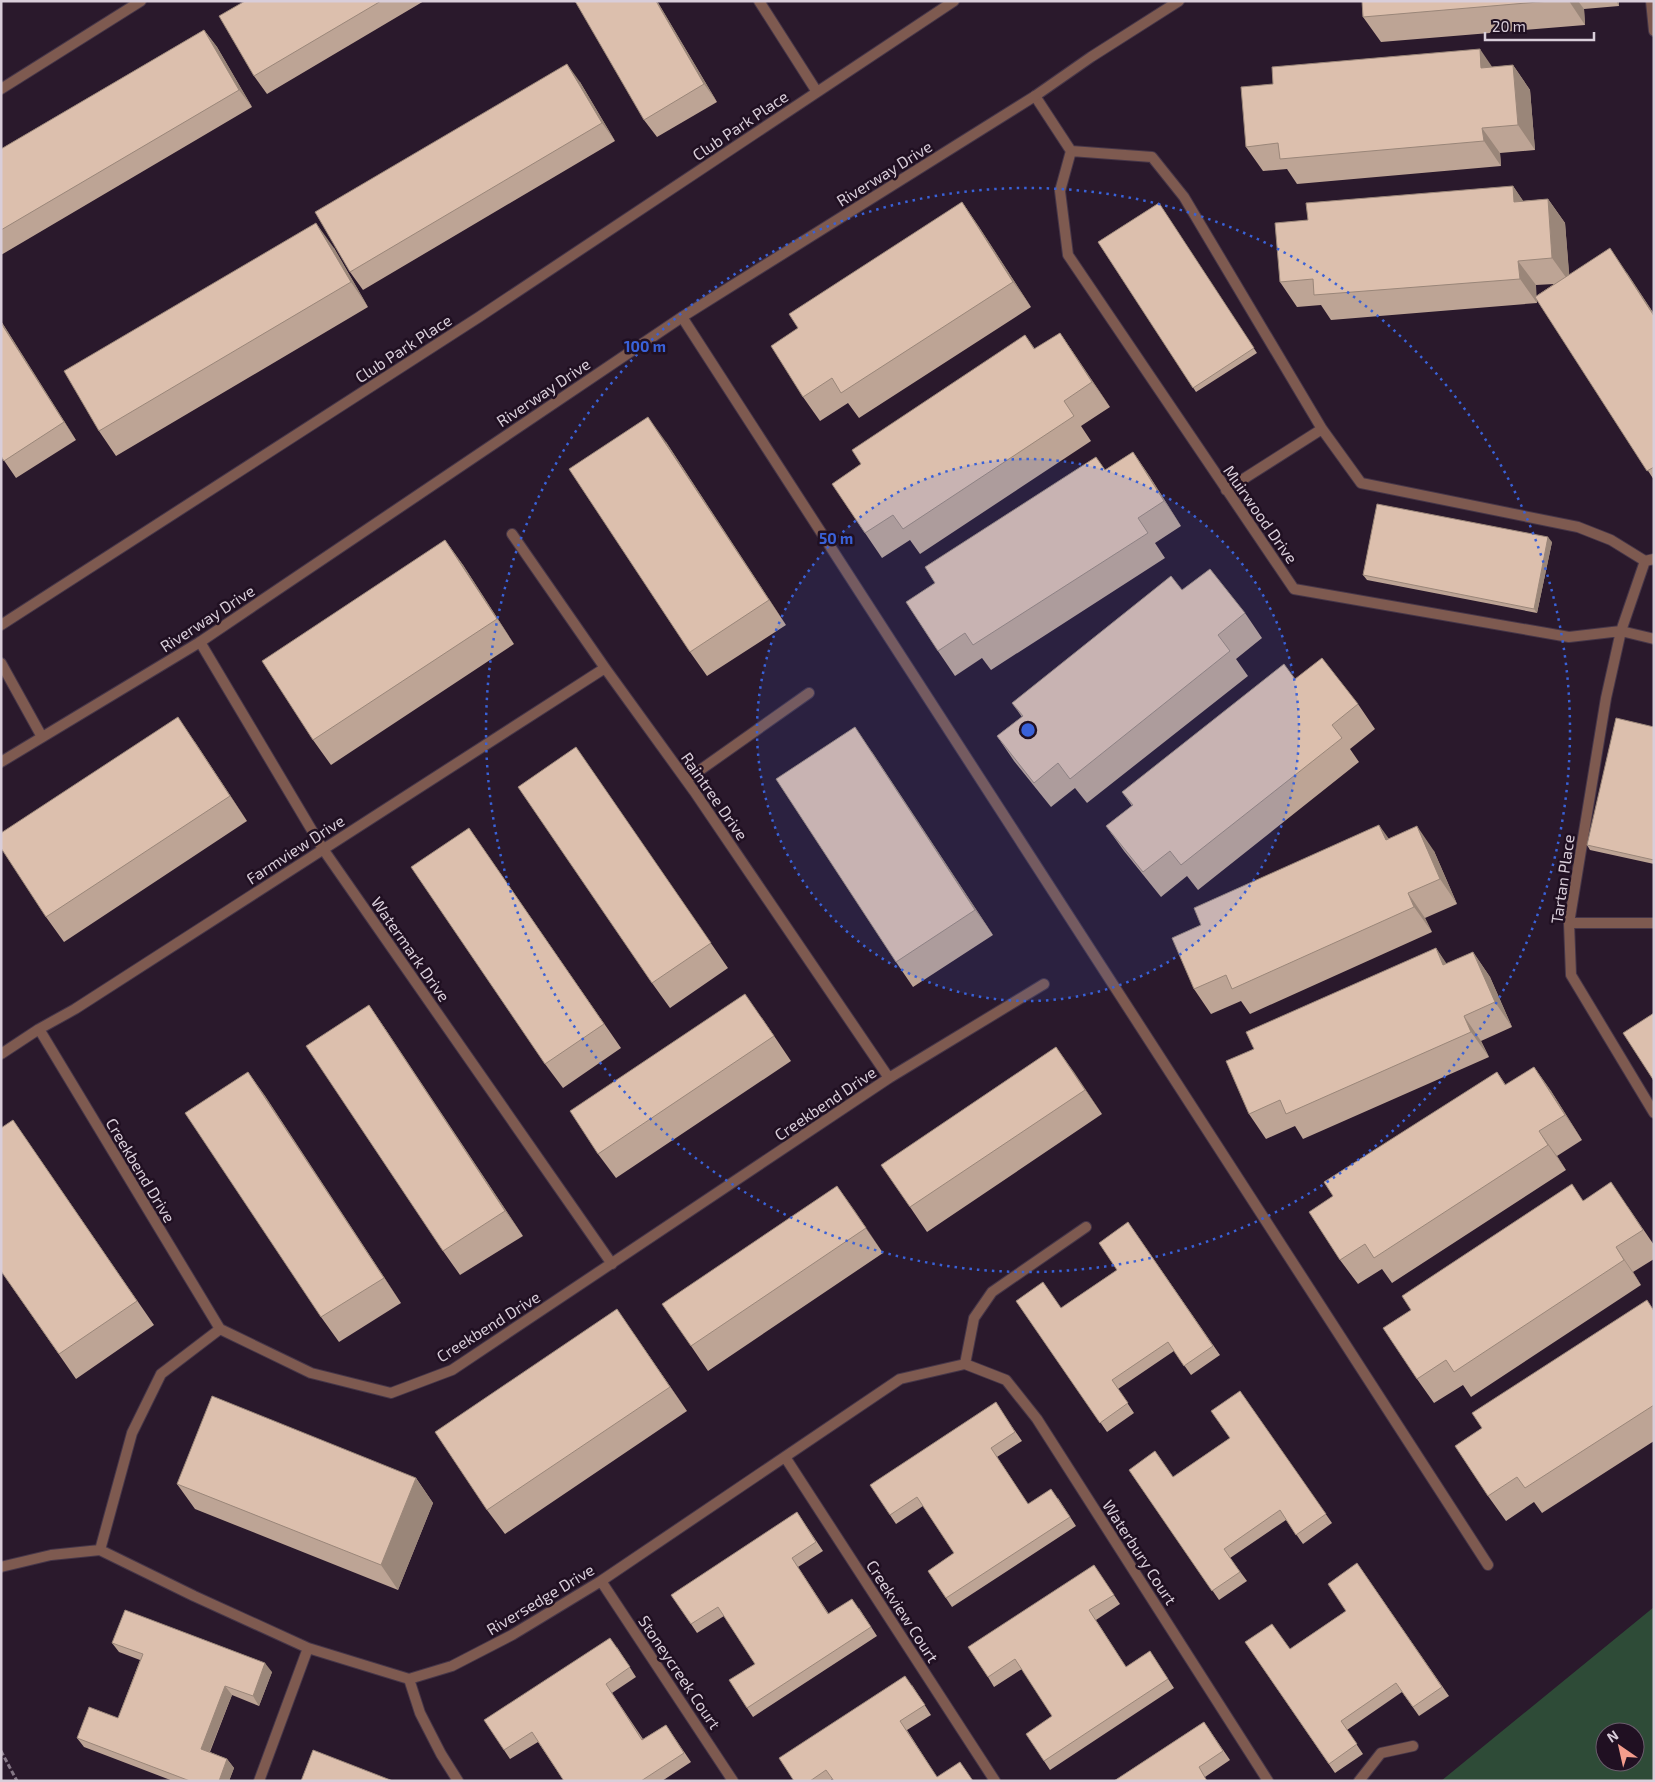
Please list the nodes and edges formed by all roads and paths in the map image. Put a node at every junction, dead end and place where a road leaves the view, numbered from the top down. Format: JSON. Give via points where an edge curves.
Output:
{"nodes":[{"id":1,"x":140,"y":1,"type":"edge"},
{"id":2,"x":760,"y":1,"type":"edge"},
{"id":3,"x":954,"y":1,"type":"edge"},
{"id":4,"x":1179,"y":1,"type":"edge"},
{"id":5,"x":1651,"y":1,"type":"edge"},
{"id":6,"x":1654,"y":31,"type":"edge"},
{"id":7,"x":1,"y":89,"type":"edge"},
{"id":8,"x":817,"y":92,"type":"junction"},
{"id":9,"x":1035,"y":96,"type":"junction"},
{"id":10,"x":1071,"y":151,"type":"junction"},
{"id":11,"x":682,"y":317,"type":"junction"},
{"id":12,"x":1322,"y":429,"type":"junction"},
{"id":13,"x":1226,"y":490,"type":"junction"},
{"id":14,"x":512,"y":534,"type":"dead end"},
{"id":15,"x":1650,"y":560,"type":"edge"},
{"id":16,"x":1,"y":625,"type":"edge"},
{"id":17,"x":1622,"y":631,"type":"junction"},
{"id":18,"x":1654,"y":640,"type":"edge"},
{"id":19,"x":200,"y":642,"type":"junction"},
{"id":20,"x":1,"y":663,"type":"edge"},
{"id":21,"x":605,"y":668,"type":"junction"},
{"id":22,"x":809,"y":693,"type":"dead end"},
{"id":23,"x":42,"y":737,"type":"junction"},
{"id":24,"x":1,"y":762,"type":"edge"},
{"id":25,"x":686,"y":780,"type":"junction"},
{"id":26,"x":323,"y":849,"type":"junction"},
{"id":27,"x":1569,"y":923,"type":"junction"},
{"id":28,"x":1654,"y":923,"type":"edge"},
{"id":29,"x":1044,"y":984,"type":"dead end"},
{"id":30,"x":39,"y":1029,"type":"junction"},
{"id":31,"x":1,"y":1054,"type":"edge"},
{"id":32,"x":889,"y":1078,"type":"junction"},
{"id":33,"x":1654,"y":1113,"type":"edge"},
{"id":34,"x":1086,"y":1227,"type":"dead end"},
{"id":35,"x":612,"y":1264,"type":"junction"},
{"id":36,"x":220,"y":1329,"type":"junction"},
{"id":37,"x":965,"y":1364,"type":"junction"},
{"id":38,"x":785,"y":1457,"type":"junction"},
{"id":39,"x":100,"y":1550,"type":"junction"},
{"id":40,"x":1488,"y":1565,"type":"dead end"},
{"id":41,"x":1,"y":1567,"type":"edge"},
{"id":42,"x":601,"y":1581,"type":"junction"},
{"id":43,"x":308,"y":1648,"type":"junction"},
{"id":44,"x":409,"y":1679,"type":"junction"},
{"id":45,"x":1413,"y":1746,"type":"dead end"},
{"id":46,"x":1,"y":1752,"type":"edge"},
{"id":47,"x":17,"y":1781,"type":"edge"},
{"id":48,"x":259,"y":1781,"type":"edge"},
{"id":49,"x":458,"y":1781,"type":"edge"},
{"id":50,"x":734,"y":1781,"type":"edge"},
{"id":51,"x":996,"y":1781,"type":"edge"},
{"id":52,"x":1268,"y":1781,"type":"edge"},
{"id":53,"x":1359,"y":1781,"type":"edge"}],
"edges":[{"from":1,"to":7,"type":"street"},
{"from":2,"to":8,"type":"street"},
{"from":3,"to":8,"type":"street","name":"Club Park Place"},
{"from":4,"to":9,"type":"street","name":"Riverway Drive"},
{"from":5,"to":6,"type":"street"},
{"from":8,"to":16,"type":"street","name":"Club Park Place","via":[[479,317]]},
{"from":9,"to":10,"type":"street"},
{"from":9,"to":11,"type":"street","name":"Riverway Drive"},
{"from":10,"to":12,"type":"street","via":[[1152,157],[1184,197]]},
{"from":10,"to":13,"type":"street","name":"Muirwood Drive","via":[[1060,191],[1068,255]]},
{"from":11,"to":19,"type":"street","name":"Riverway Drive"},
{"from":11,"to":40,"type":"street"},
{"from":12,"to":13,"type":"street"},
{"from":12,"to":15,"type":"street","via":[[1361,483],[1578,527]]},
{"from":13,"to":17,"type":"street","name":"Muirwood Drive","via":[[1294,589],[1569,637]]},
{"from":14,"to":21,"type":"street","name":"Raintree Drive"},
{"from":15,"to":17,"type":"street"},
{"from":17,"to":18,"type":"street"},
{"from":17,"to":27,"type":"street","name":"Tartan Place","via":[[1606,698]]},
{"from":19,"to":23,"type":"street","name":"Riverway Drive"},
{"from":19,"to":26,"type":"street","name":"Watermark Drive"},
{"from":20,"to":23,"type":"street"},
{"from":21,"to":25,"type":"street","name":"Raintree Drive"},
{"from":21,"to":26,"type":"street","name":"Farmview Drive"},
{"from":22,"to":25,"type":"street"},
{"from":23,"to":24,"type":"street","name":"Riverway Drive"},
{"from":25,"to":32,"type":"street","name":"Raintree Drive"},
{"from":26,"to":30,"type":"street","name":"Farmview Drive"},
{"from":26,"to":35,"type":"street","name":"Watermark Drive"},
{"from":27,"to":28,"type":"street"},
{"from":27,"to":33,"type":"street","name":"Tartan Place","via":[[1571,975]]},
{"from":29,"to":32,"type":"street","name":"Creekbend Drive"},
{"from":30,"to":31,"type":"street","name":"Farmview Drive"},
{"from":30,"to":36,"type":"street","name":"Creekbend Drive"},
{"from":32,"to":35,"type":"street","name":"Creekbend Drive"},
{"from":34,"to":37,"type":"street","via":[[992,1292],[974,1318]]},
{"from":35,"to":36,"type":"street","name":"Creekbend Drive","via":[[452,1370],[391,1393],[311,1374]]},
{"from":36,"to":39,"type":"street","via":[[161,1374],[132,1433]]},
{"from":37,"to":38,"type":"street","name":"Riversedge Drive","via":[[900,1379]]},
{"from":37,"to":52,"type":"street","name":"Waterbury Court","via":[[1006,1380],[1037,1419]]},
{"from":38,"to":42,"type":"street","name":"Riversedge Drive"},
{"from":38,"to":51,"type":"street","name":"Creekview Court"},
{"from":39,"to":41,"type":"street","via":[[51,1555]]},
{"from":39,"to":43,"type":"street"},
{"from":42,"to":44,"type":"street","name":"Riversedge Drive","via":[[512,1635],[452,1666]]},
{"from":42,"to":50,"type":"street","name":"Stoneycreek Court"},
{"from":43,"to":44,"type":"street"},
{"from":43,"to":48,"type":"street"},
{"from":44,"to":49,"type":"street","via":[[420,1713]]},
{"from":45,"to":53,"type":"street","via":[[1381,1753]]},
{"from":46,"to":47,"type":"path"}]}
